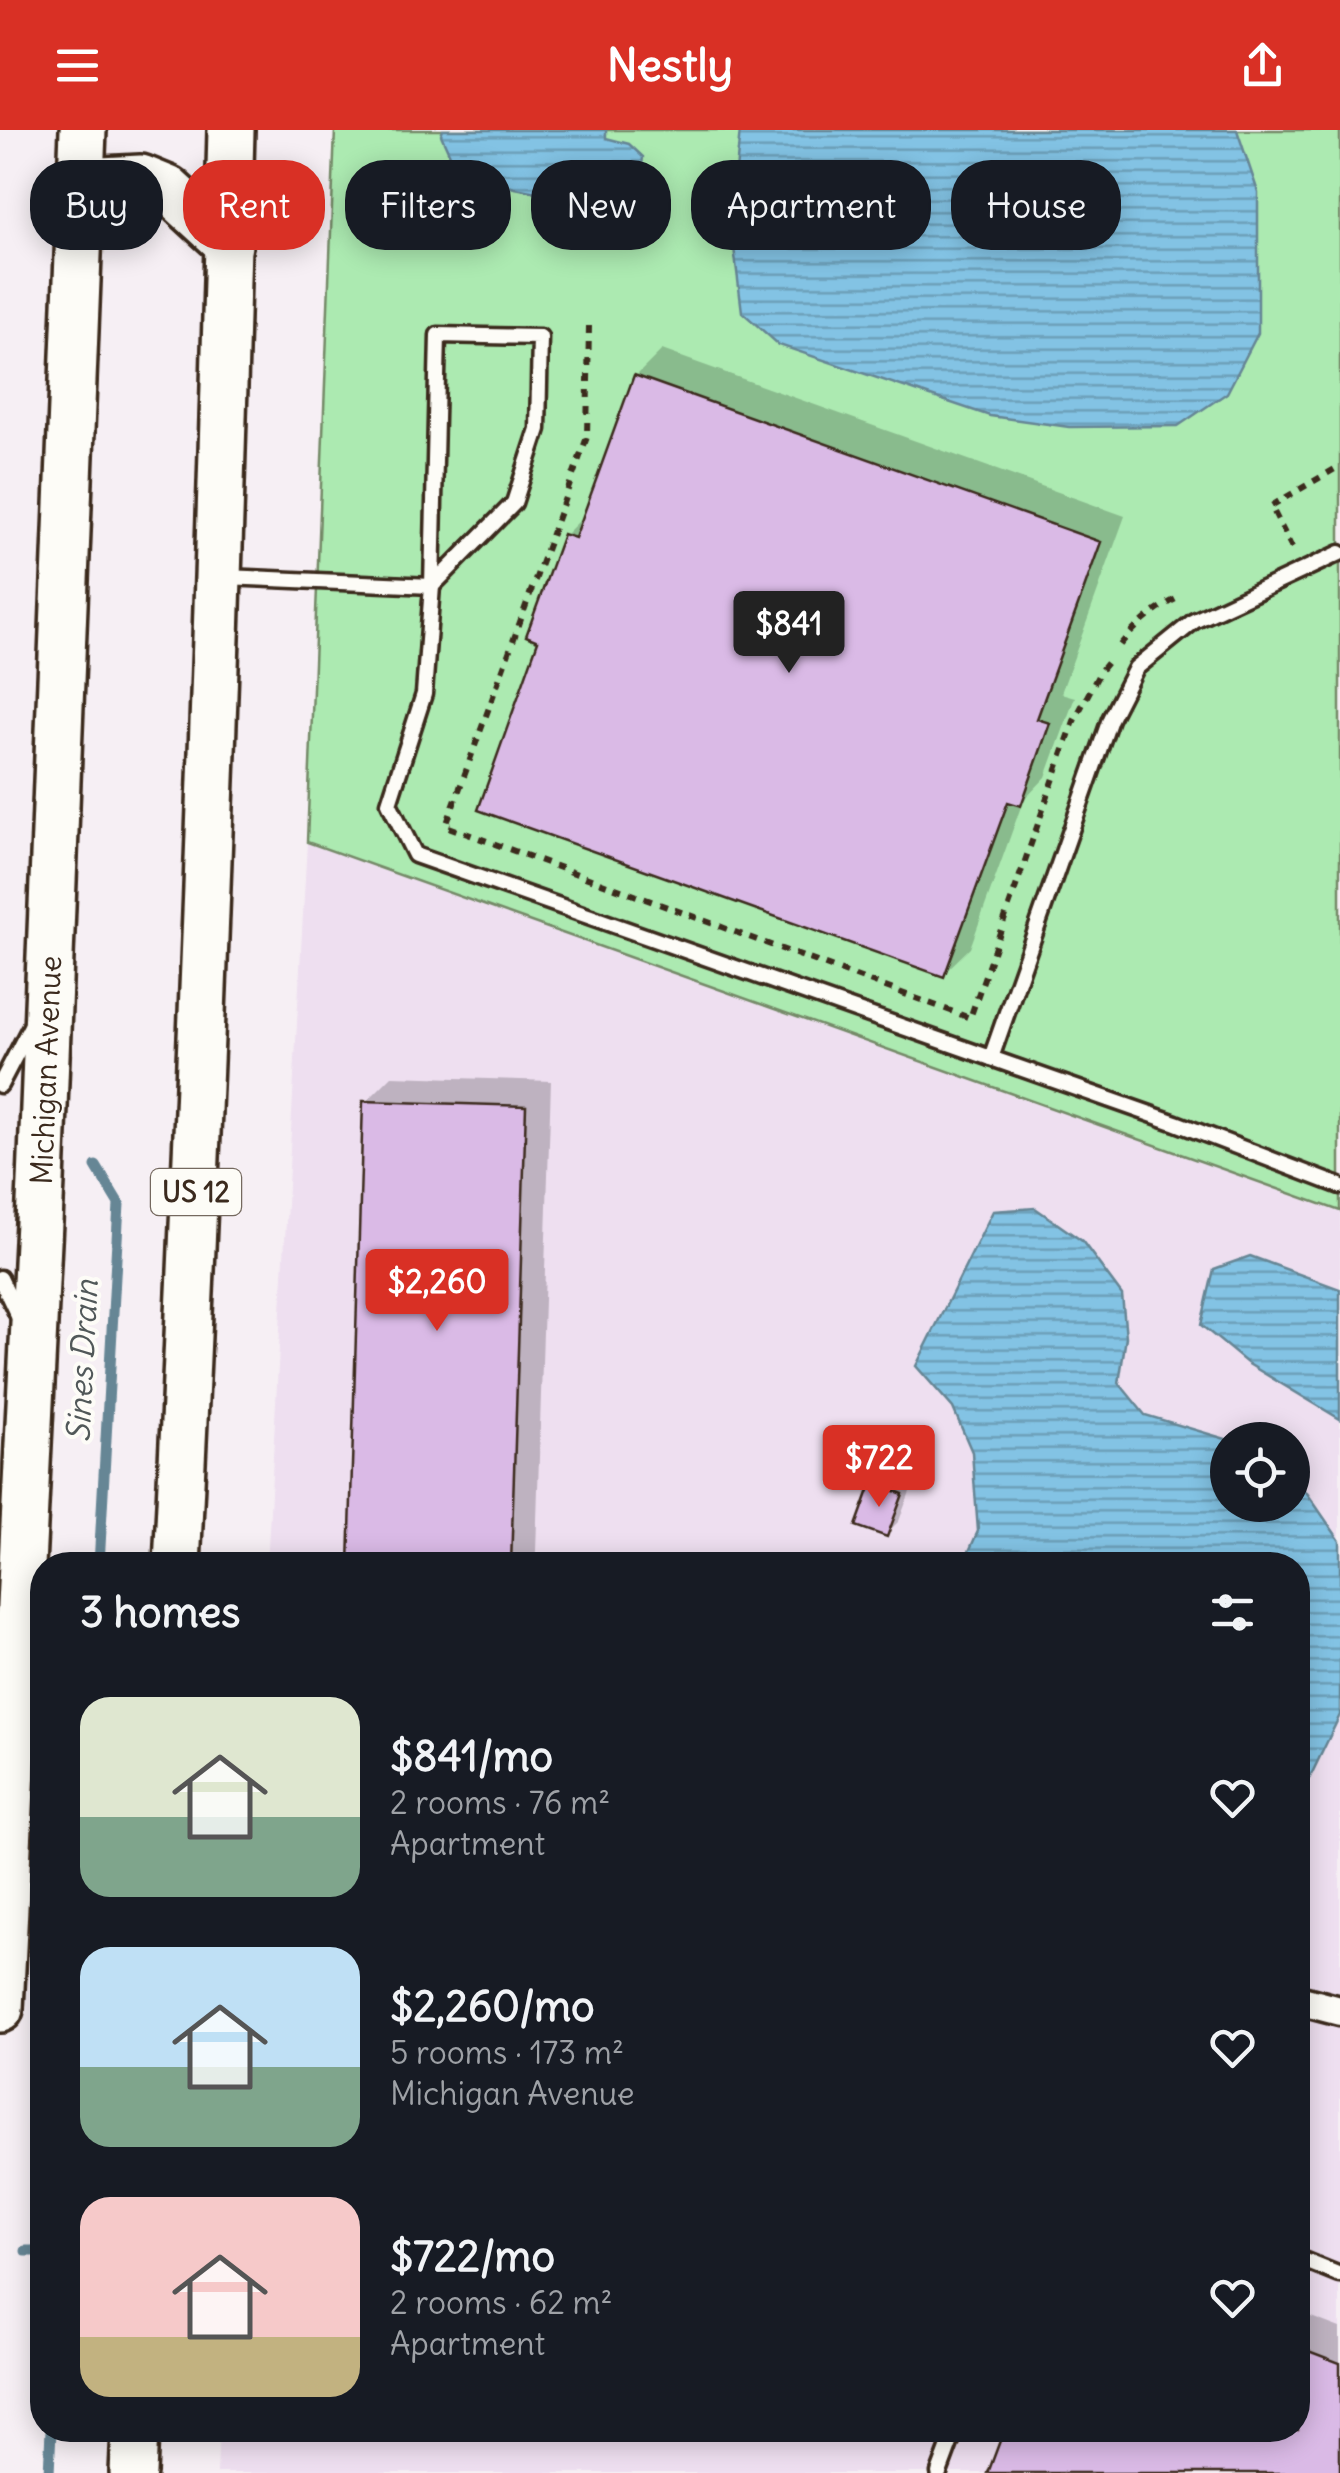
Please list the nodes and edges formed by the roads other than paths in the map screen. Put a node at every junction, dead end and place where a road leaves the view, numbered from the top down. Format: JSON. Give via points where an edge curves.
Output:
{"nodes":[{"id":1,"x":83,"y":130,"type":"edge"},
{"id":2,"x":231,"y":130,"type":"edge"},
{"id":3,"x":82,"y":160,"type":"edge"},
{"id":4,"x":230,"y":160,"type":"edge"},
{"id":5,"x":163,"y":187,"type":"edge"},
{"id":6,"x":183,"y":203,"type":"edge"},
{"id":7,"x":79,"y":250,"type":"edge"},
{"id":8,"x":229,"y":250,"type":"edge"},
{"id":9,"x":1340,"y":553,"type":"edge"},
{"id":10,"x":219,"y":577,"type":"junction"},
{"id":11,"x":432,"y":586,"type":"junction"},
{"id":12,"x":48,"y":992,"type":"junction"},
{"id":13,"x":991,"y":1058,"type":"junction"},
{"id":14,"x":0,"y":1085,"type":"edge"},
{"id":15,"x":1340,"y":1186,"type":"edge"},
{"id":16,"x":0,"y":1278,"type":"edge"},
{"id":17,"x":33,"y":1347,"type":"junction"},
{"id":18,"x":179,"y":1552,"type":"edge"},
{"id":19,"x":1310,"y":2003,"type":"edge"},
{"id":20,"x":0,"y":2009,"type":"edge"},
{"id":21,"x":1340,"y":2011,"type":"edge"},
{"id":22,"x":1310,"y":2263,"type":"edge"},
{"id":23,"x":1340,"y":2274,"type":"edge"},
{"id":24,"x":134,"y":2442,"type":"edge"},
{"id":25,"x":950,"y":2442,"type":"edge"},
{"id":26,"x":133,"y":2473,"type":"edge"},
{"id":27,"x":938,"y":2473,"type":"edge"}],
"edges":[{"from":1,"to":3,"type":"main road","name":"Michigan Avenue"},
{"from":2,"to":4,"type":"main road","number":"US 12"},
{"from":5,"to":6,"type":"main road"},
{"from":7,"to":12,"type":"main road","name":"Michigan Avenue"},
{"from":8,"to":10,"type":"main road","number":"US 12"},
{"from":9,"to":13,"type":"lane","via":[[1194,621],[1136,668],[1110,719]]},
{"from":10,"to":11,"type":"lane"},
{"from":10,"to":18,"type":"main road","number":"US 12"},
{"from":11,"to":11,"type":"lane","via":[[438,335],[540,337],[538,429],[514,503]]},
{"from":11,"to":13,"type":"lane","via":[[424,694],[388,803],[414,855]]},
{"from":12,"to":14,"type":"lane"},
{"from":12,"to":17,"type":"main road","name":"Michigan Avenue"},
{"from":13,"to":15,"type":"lane"},
{"from":16,"to":17,"type":"lane"},
{"from":17,"to":20,"type":"main road","name":"Michigan Avenue"},
{"from":19,"to":21,"type":"street"},
{"from":22,"to":23,"type":"lane"},
{"from":24,"to":26,"type":"main road"},
{"from":25,"to":27,"type":"lane"}]}
